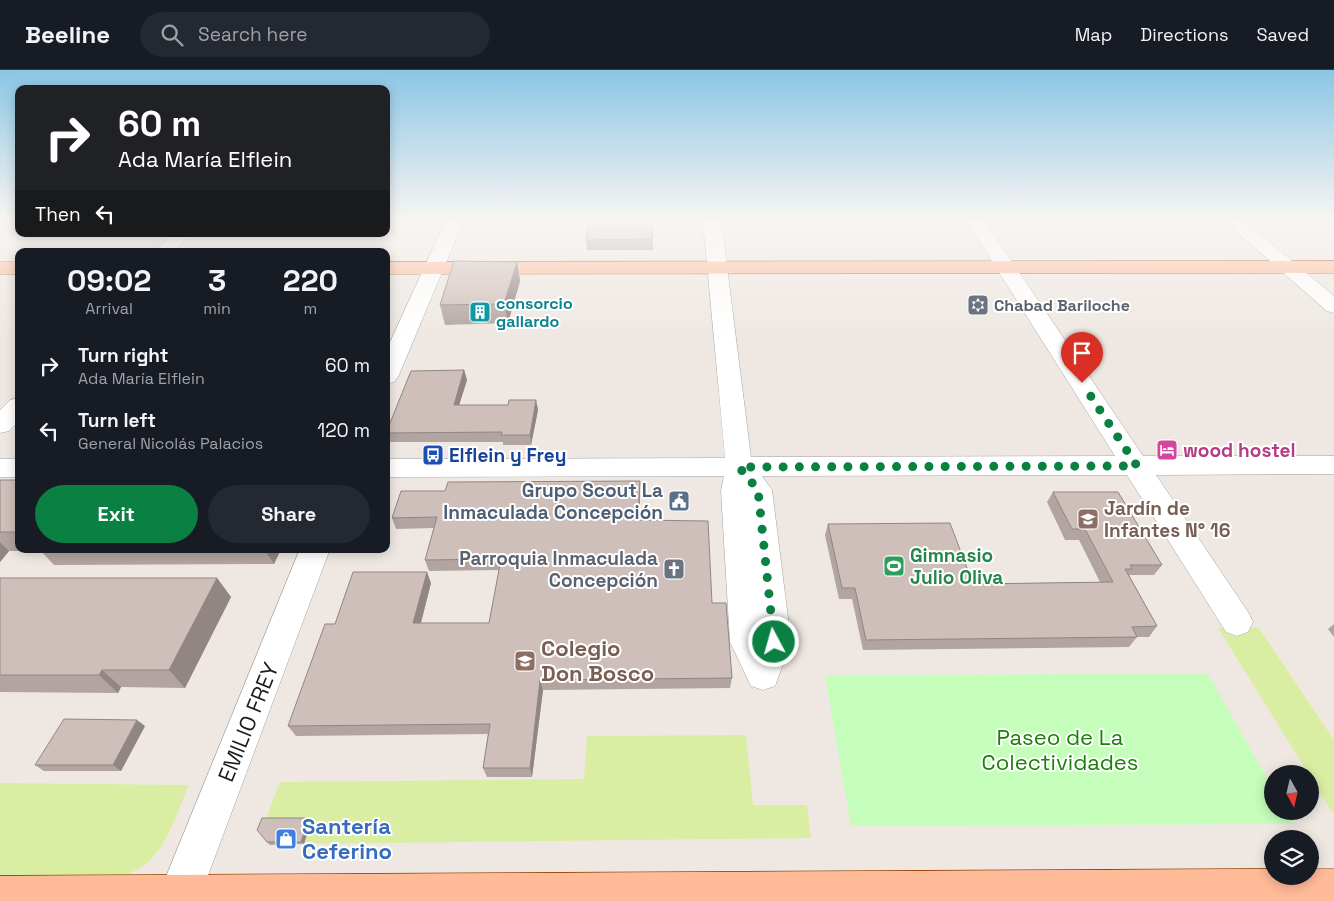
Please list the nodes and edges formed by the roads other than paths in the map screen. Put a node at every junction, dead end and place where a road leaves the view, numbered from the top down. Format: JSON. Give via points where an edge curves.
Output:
{"nodes":[{"id":1,"x":438,"y":259,"type":"edge"},
{"id":2,"x":716,"y":259,"type":"edge"},
{"id":3,"x":999,"y":259,"type":"edge"},
{"id":4,"x":1276,"y":259,"type":"edge"},
{"id":5,"x":1004,"y":267,"type":"junction"},
{"id":6,"x":1285,"y":267,"type":"junction"},
{"id":7,"x":1334,"y":267,"type":"edge"},
{"id":8,"x":0,"y":268,"type":"edge"},
{"id":9,"x":15,"y":268,"type":"edge"},
{"id":10,"x":390,"y":268,"type":"edge"},
{"id":11,"x":434,"y":268,"type":"junction"},
{"id":12,"x":717,"y":268,"type":"junction"},
{"id":13,"x":1334,"y":307,"type":"edge"},
{"id":14,"x":390,"y":368,"type":"edge"},
{"id":15,"x":15,"y":410,"type":"edge"},
{"id":16,"x":0,"y":425,"type":"edge"},
{"id":17,"x":1334,"y":465,"type":"edge"},
{"id":18,"x":1137,"y":466,"type":"junction"},
{"id":19,"x":739,"y":467,"type":"junction"},
{"id":20,"x":0,"y":468,"type":"edge"},
{"id":21,"x":15,"y":468,"type":"edge"},
{"id":22,"x":390,"y":468,"type":"edge"},
{"id":23,"x":313,"y":553,"type":"edge"},
{"id":24,"x":1237,"y":622,"type":"dead end"},
{"id":25,"x":1334,"y":890,"type":"edge"},
{"id":26,"x":180,"y":894,"type":"junction"},
{"id":27,"x":0,"y":896,"type":"edge"},
{"id":28,"x":802,"y":897,"type":"edge"}],
"edges":[{"from":1,"to":11,"type":"street"},
{"from":2,"to":12,"type":"street"},
{"from":3,"to":5,"type":"street"},
{"from":4,"to":6,"type":"street"},
{"from":5,"to":6,"type":"main road"},
{"from":5,"to":12,"type":"main road"},
{"from":5,"to":18,"type":"street"},
{"from":6,"to":7,"type":"main road"},
{"from":6,"to":13,"type":"street"},
{"from":8,"to":9,"type":"main road"},
{"from":10,"to":11,"type":"main road"},
{"from":11,"to":12,"type":"main road"},
{"from":11,"to":14,"type":"street"},
{"from":12,"to":19,"type":"street"},
{"from":15,"to":16,"type":"street"},
{"from":17,"to":18,"type":"street"},
{"from":18,"to":19,"type":"street"},
{"from":18,"to":24,"type":"street"},
{"from":19,"to":19,"type":"street","via":[[758,490],[774,642],[763,675],[747,642],[735,491]]},
{"from":19,"to":22,"type":"street"},
{"from":20,"to":21,"type":"street"},
{"from":23,"to":26,"type":"street","name":"EMILIO FREY"},
{"from":25,"to":28,"type":"main road"},
{"from":26,"to":27,"type":"main road"},
{"from":26,"to":28,"type":"main road"}]}
